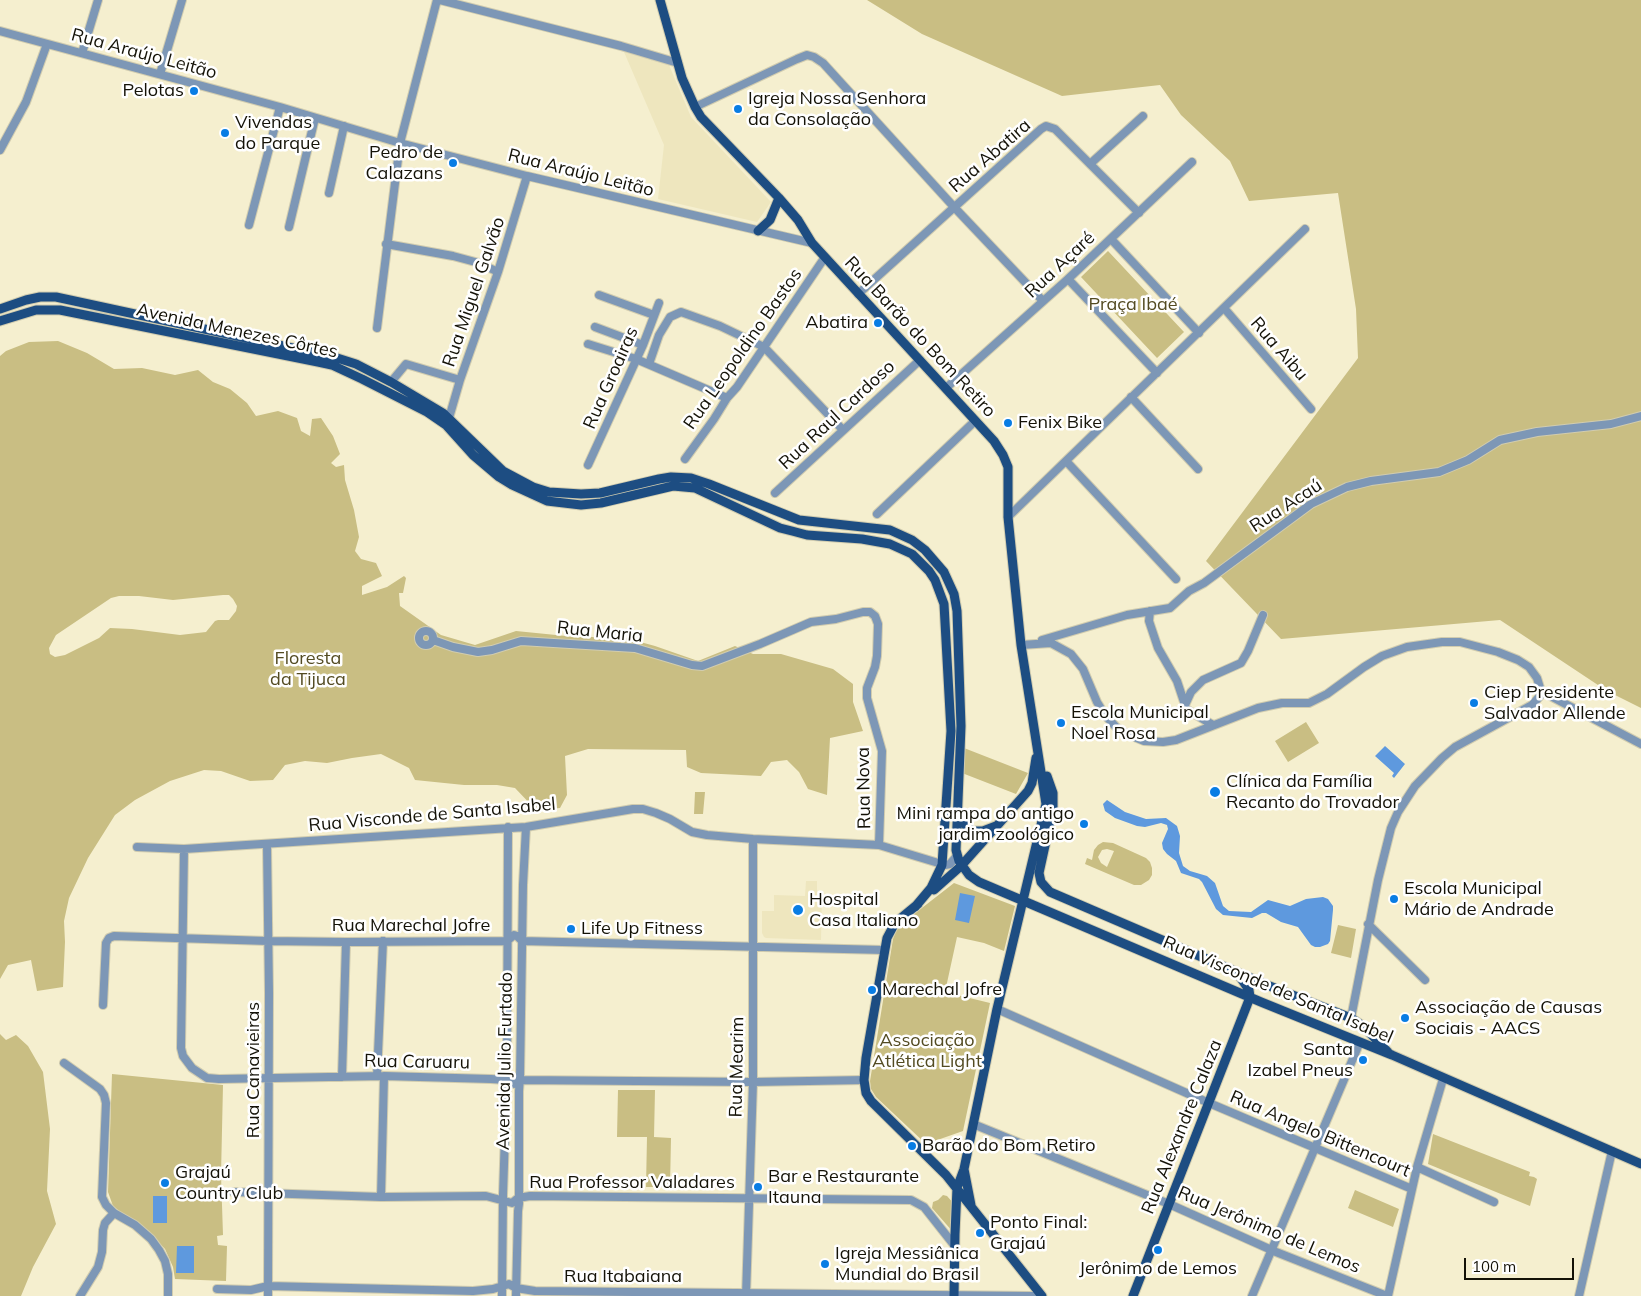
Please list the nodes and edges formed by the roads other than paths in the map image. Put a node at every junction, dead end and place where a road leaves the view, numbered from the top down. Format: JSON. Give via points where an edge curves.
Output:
{"nodes":[{"id":1,"x":98,"y":0,"type":"edge"},
{"id":2,"x":182,"y":0,"type":"edge"},
{"id":3,"x":438,"y":0,"type":"edge"},
{"id":4,"x":660,"y":0,"type":"edge"},
{"id":5,"x":0,"y":30,"type":"edge"},
{"id":6,"x":47,"y":44,"type":"junction"},
{"id":7,"x":82,"y":53,"type":"junction"},
{"id":8,"x":678,"y":63,"type":"junction"},
{"id":9,"x":160,"y":74,"type":"junction"},
{"id":10,"x":280,"y":107,"type":"junction"},
{"id":11,"x":695,"y":108,"type":"junction"},
{"id":12,"x":1143,"y":116,"type":"dead end"},
{"id":13,"x":316,"y":118,"type":"junction"},
{"id":14,"x":344,"y":126,"type":"junction"},
{"id":15,"x":400,"y":143,"type":"junction"},
{"id":16,"x":0,"y":150,"type":"edge"},
{"id":17,"x":1192,"y":162,"type":"dead end"},
{"id":18,"x":1090,"y":164,"type":"junction"},
{"id":19,"x":527,"y":176,"type":"junction"},
{"id":20,"x":329,"y":193,"type":"dead end"},
{"id":21,"x":779,"y":198,"type":"junction"},
{"id":22,"x":954,"y":208,"type":"junction"},
{"id":23,"x":1139,"y":213,"type":"junction"},
{"id":24,"x":249,"y":225,"type":"dead end"},
{"id":25,"x":289,"y":227,"type":"dead end"},
{"id":26,"x":1305,"y":229,"type":"dead end"},
{"id":27,"x":758,"y":230,"type":"junction"},
{"id":28,"x":1110,"y":239,"type":"junction"},
{"id":29,"x":812,"y":243,"type":"junction"},
{"id":30,"x":386,"y":244,"type":"junction"},
{"id":31,"x":825,"y":257,"type":"junction"},
{"id":32,"x":498,"y":272,"type":"junction"},
{"id":33,"x":1068,"y":278,"type":"junction"},
{"id":34,"x":858,"y":294,"type":"junction"},
{"id":35,"x":599,"y":295,"type":"dead end"},
{"id":36,"x":1043,"y":301,"type":"junction"},
{"id":37,"x":659,"y":303,"type":"dead end"},
{"id":38,"x":1224,"y":308,"type":"junction"},
{"id":39,"x":0,"y":309,"type":"edge"},
{"id":40,"x":654,"y":315,"type":"junction"},
{"id":41,"x":0,"y":321,"type":"edge"},
{"id":42,"x":595,"y":326,"type":"dead end"},
{"id":43,"x":376,"y":328,"type":"dead end"},
{"id":44,"x":1199,"y":333,"type":"junction"},
{"id":45,"x":588,"y":344,"type":"dead end"},
{"id":46,"x":643,"y":345,"type":"junction"},
{"id":47,"x":764,"y":347,"type":"junction"},
{"id":48,"x":636,"y":359,"type":"junction"},
{"id":49,"x":920,"y":360,"type":"junction"},
{"id":50,"x":649,"y":364,"type":"junction"},
{"id":51,"x":1157,"y":372,"type":"junction"},
{"id":52,"x":460,"y":380,"type":"junction"},
{"id":53,"x":391,"y":382,"type":"junction"},
{"id":54,"x":946,"y":388,"type":"junction"},
{"id":55,"x":1131,"y":397,"type":"junction"},
{"id":56,"x":727,"y":398,"type":"junction"},
{"id":57,"x":1312,"y":409,"type":"dead end"},
{"id":58,"x":1641,"y":416,"type":"edge"},
{"id":59,"x":449,"y":418,"type":"junction"},
{"id":60,"x":975,"y":421,"type":"junction"},
{"id":61,"x":843,"y":430,"type":"junction"},
{"id":62,"x":685,"y":459,"type":"dead end"},
{"id":63,"x":1066,"y":461,"type":"junction"},
{"id":64,"x":588,"y":465,"type":"dead end"},
{"id":65,"x":1198,"y":469,"type":"dead end"},
{"id":66,"x":775,"y":493,"type":"dead end"},
{"id":67,"x":877,"y":514,"type":"dead end"},
{"id":68,"x":1008,"y":517,"type":"junction"},
{"id":69,"x":1176,"y":579,"type":"dead end"},
{"id":70,"x":1150,"y":611,"type":"junction"},
{"id":71,"x":1263,"y":615,"type":"dead end"},
{"id":72,"x":875,"y":616,"type":"joint"},
{"id":73,"x":433,"y":640,"type":"dead end"},
{"id":74,"x":1021,"y":645,"type":"junction"},
{"id":75,"x":1541,"y":691,"type":"junction"},
{"id":76,"x":1185,"y":705,"type":"junction"},
{"id":77,"x":1213,"y":725,"type":"junction"},
{"id":78,"x":1641,"y":744,"type":"edge"},
{"id":79,"x":1037,"y":745,"type":"junction"},
{"id":80,"x":957,"y":804,"type":"junction"},
{"id":81,"x":998,"y":825,"type":"junction"},
{"id":82,"x":508,"y":827,"type":"junction"},
{"id":83,"x":526,"y":827,"type":"junction"},
{"id":84,"x":753,"y":839,"type":"junction"},
{"id":85,"x":267,"y":844,"type":"junction"},
{"id":86,"x":879,"y":845,"type":"junction"},
{"id":87,"x":137,"y":847,"type":"dead end"},
{"id":88,"x":184,"y":849,"type":"junction"},
{"id":89,"x":957,"y":856,"type":"junction"},
{"id":90,"x":942,"y":865,"type":"junction"},
{"id":91,"x":961,"y":866,"type":"junction"},
{"id":92,"x":1023,"y":900,"type":"junction"},
{"id":93,"x":915,"y":907,"type":"junction"},
{"id":94,"x":1368,"y":924,"type":"junction"},
{"id":95,"x":183,"y":938,"type":"junction"},
{"id":96,"x":383,"y":941,"type":"junction"},
{"id":97,"x":268,"y":942,"type":"junction"},
{"id":98,"x":346,"y":942,"type":"junction"},
{"id":99,"x":507,"y":943,"type":"junction"},
{"id":100,"x":522,"y":943,"type":"junction"},
{"id":101,"x":753,"y":947,"type":"junction"},
{"id":102,"x":884,"y":950,"type":"junction"},
{"id":103,"x":1236,"y":972,"type":"junction"},
{"id":104,"x":1425,"y":980,"type":"dead end"},
{"id":105,"x":1250,"y":997,"type":"junction"},
{"id":106,"x":103,"y":1005,"type":"dead end"},
{"id":107,"x":997,"y":1009,"type":"junction"},
{"id":108,"x":1350,"y":1018,"type":"junction"},
{"id":109,"x":1360,"y":1042,"type":"junction"},
{"id":110,"x":1392,"y":1055,"type":"junction"},
{"id":111,"x":64,"y":1063,"type":"dead end"},
{"id":112,"x":342,"y":1076,"type":"junction"},
{"id":113,"x":381,"y":1076,"type":"junction"},
{"id":114,"x":507,"y":1077,"type":"junction"},
{"id":115,"x":268,"y":1078,"type":"junction"},
{"id":116,"x":520,"y":1078,"type":"junction"},
{"id":117,"x":1443,"y":1079,"type":"junction"},
{"id":118,"x":864,"y":1080,"type":"junction"},
{"id":119,"x":753,"y":1082,"type":"junction"},
{"id":120,"x":1210,"y":1103,"type":"junction"},
{"id":121,"x":973,"y":1124,"type":"junction"},
{"id":122,"x":1315,"y":1147,"type":"junction"},
{"id":123,"x":1612,"y":1151,"type":"junction"},
{"id":124,"x":1641,"y":1164,"type":"edge"},
{"id":125,"x":1417,"y":1167,"type":"junction"},
{"id":126,"x":964,"y":1168,"type":"junction"},
{"id":127,"x":957,"y":1188,"type":"junction"},
{"id":128,"x":1412,"y":1189,"type":"junction"},
{"id":129,"x":504,"y":1190,"type":"junction"},
{"id":130,"x":233,"y":1192,"type":"dead end"},
{"id":131,"x":268,"y":1194,"type":"junction"},
{"id":132,"x":518,"y":1195,"type":"junction"},
{"id":133,"x":381,"y":1197,"type":"junction"},
{"id":134,"x":748,"y":1198,"type":"junction"},
{"id":135,"x":503,"y":1200,"type":"junction"},
{"id":136,"x":1494,"y":1202,"type":"dead end"},
{"id":137,"x":1169,"y":1204,"type":"junction"},
{"id":138,"x":973,"y":1211,"type":"junction"},
{"id":139,"x":114,"y":1213,"type":"junction"},
{"id":140,"x":954,"y":1246,"type":"junction"},
{"id":141,"x":1271,"y":1249,"type":"junction"},
{"id":142,"x":268,"y":1286,"type":"junction"},
{"id":143,"x":217,"y":1289,"type":"dead end"},
{"id":144,"x":502,"y":1294,"type":"edge"},
{"id":145,"x":516,"y":1294,"type":"edge"},
{"id":146,"x":746,"y":1294,"type":"edge"},
{"id":147,"x":954,"y":1295,"type":"edge"},
{"id":148,"x":80,"y":1296,"type":"edge"},
{"id":149,"x":168,"y":1296,"type":"edge"},
{"id":150,"x":268,"y":1296,"type":"edge"},
{"id":151,"x":1033,"y":1296,"type":"edge"},
{"id":152,"x":1042,"y":1296,"type":"edge"},
{"id":153,"x":1133,"y":1296,"type":"edge"},
{"id":154,"x":1252,"y":1296,"type":"edge"},
{"id":155,"x":1388,"y":1296,"type":"edge"},
{"id":156,"x":1579,"y":1296,"type":"edge"}],
"edges":[{"from":1,"to":7,"type":"street"},
{"from":2,"to":9,"type":"street"},
{"from":3,"to":8,"type":"street"},
{"from":3,"to":15,"type":"street"},
{"from":4,"to":8,"type":"main road","name":"Rua Barão do Bom Retiro"},
{"from":5,"to":6,"type":"street","name":"Rua Araújo Leitão"},
{"from":6,"to":7,"type":"street","name":"Rua Araújo Leitão"},
{"from":6,"to":16,"type":"street","via":[[26,102]]},
{"from":7,"to":9,"type":"street","name":"Rua Araújo Leitão"},
{"from":8,"to":11,"type":"main road","name":"Rua Barão do Bom Retiro"},
{"from":9,"to":10,"type":"street","name":"Rua Araújo Leitão"},
{"from":10,"to":13,"type":"street","name":"Rua Araújo Leitão"},
{"from":10,"to":24,"type":"street"},
{"from":11,"to":21,"type":"main road","name":"Rua Barão do Bom Retiro"},
{"from":11,"to":22,"type":"street","via":[[797,59],[807,55],[814,57],[823,63]]},
{"from":12,"to":18,"type":"street"},
{"from":13,"to":14,"type":"street","name":"Rua Araújo Leitão"},
{"from":13,"to":25,"type":"street"},
{"from":14,"to":15,"type":"street","name":"Rua Araújo Leitão"},
{"from":14,"to":20,"type":"street"},
{"from":15,"to":19,"type":"street","name":"Rua Araújo Leitão"},
{"from":15,"to":30,"type":"street"},
{"from":17,"to":23,"type":"street","name":"Rua Açaré"},
{"from":18,"to":22,"type":"street","name":"Rua Abatira","via":[[1055,129],[1046,126]]},
{"from":18,"to":23,"type":"street","name":"Rua Abatira"},
{"from":19,"to":27,"type":"street","name":"Rua Araújo Leitão"},
{"from":19,"to":32,"type":"street","name":"Rua Miguel Galvão"},
{"from":21,"to":27,"type":"main road","via":[[770,220]]},
{"from":21,"to":29,"type":"main road","name":"Rua Barão do Bom Retiro"},
{"from":22,"to":34,"type":"street","name":"Rua Abatira"},
{"from":22,"to":36,"type":"street"},
{"from":23,"to":28,"type":"street","name":"Rua Açaré"},
{"from":26,"to":38,"type":"street"},
{"from":27,"to":29,"type":"street","name":"Rua Araújo Leitão"},
{"from":28,"to":33,"type":"street","name":"Rua Açaré"},
{"from":28,"to":44,"type":"street"},
{"from":29,"to":31,"type":"main road","name":"Rua Barão do Bom Retiro"},
{"from":30,"to":32,"type":"street","via":[[453,256]]},
{"from":30,"to":43,"type":"street"},
{"from":31,"to":34,"type":"main road","name":"Rua Barão do Bom Retiro"},
{"from":31,"to":47,"type":"street","name":"Rua Leopoldino Bastos"},
{"from":32,"to":52,"type":"street","name":"Rua Miguel Galvão"},
{"from":33,"to":36,"type":"street","name":"Rua Açaré"},
{"from":33,"to":51,"type":"street"},
{"from":34,"to":49,"type":"main road","name":"Rua Barão do Bom Retiro"},
{"from":35,"to":40,"type":"street"},
{"from":36,"to":54,"type":"street","name":"Rua Açaré"},
{"from":37,"to":40,"type":"street","name":"Rua Groairas"},
{"from":38,"to":44,"type":"street"},
{"from":38,"to":57,"type":"street","name":"Rua Aibu"},
{"from":39,"to":53,"type":"main road","name":"Avenida Menezes Côrtes","via":[[40,297],[56,297],[317,352],[356,364]]},
{"from":40,"to":46,"type":"street","name":"Rua Groairas"},
{"from":41,"to":90,"type":"main road","name":"Avenida Menezes Côrtes","via":[[36,310],[60,310],[325,364],[427,412],[446,425],[473,455],[499,477],[547,501],[581,505],[673,486],[695,488],[780,528],[807,535],[890,544],[912,554],[935,580],[941,593],[945,621],[951,731]]},
{"from":42,"to":46,"type":"street"},
{"from":44,"to":51,"type":"street"},
{"from":45,"to":48,"type":"street"},
{"from":46,"to":48,"type":"street","name":"Rua Groairas"},
{"from":47,"to":50,"type":"street","via":[[680,312],[670,317],[659,335]]},
{"from":47,"to":56,"type":"street","name":"Rua Leopoldino Bastos"},
{"from":47,"to":61,"type":"street"},
{"from":48,"to":50,"type":"street"},
{"from":48,"to":64,"type":"street","name":"Rua Groairas"},
{"from":49,"to":54,"type":"main road","name":"Rua Barão do Bom Retiro"},
{"from":49,"to":61,"type":"street","name":"Rua Raul Cardoso"},
{"from":50,"to":56,"type":"street"},
{"from":51,"to":55,"type":"street"},
{"from":52,"to":53,"type":"street","via":[[406,364]]},
{"from":52,"to":59,"type":"street","name":"Rua Miguel Galvão"},
{"from":53,"to":59,"type":"main road","name":"Avenida Menezes Côrtes"},
{"from":54,"to":60,"type":"main road","name":"Rua Barão do Bom Retiro"},
{"from":55,"to":63,"type":"street"},
{"from":55,"to":65,"type":"street"},
{"from":56,"to":62,"type":"street","name":"Rua Leopoldino Bastos"},
{"from":58,"to":70,"type":"street","name":"Rua Acaú","via":[[1610,424],[1537,432],[1500,440],[1468,460],[1439,472],[1348,487],[1311,504],[1170,608]]},
{"from":59,"to":80,"type":"main road","name":"Avenida Menezes Côrtes","via":[[503,471],[549,492],[582,494],[665,478],[691,478],[799,520],[890,530],[912,540],[936,561],[950,583],[957,611],[961,726]]},
{"from":60,"to":67,"type":"street"},
{"from":60,"to":68,"type":"main road","name":"Rua Barão do Bom Retiro","via":[[1006,460]]},
{"from":61,"to":66,"type":"street","name":"Rua Raul Cardoso"},
{"from":63,"to":68,"type":"street"},
{"from":63,"to":69,"type":"street"},
{"from":68,"to":74,"type":"main road","name":"Rua Barão do Bom Retiro"},
{"from":70,"to":74,"type":"street","name":"Rua Acaú"},
{"from":70,"to":76,"type":"street","via":[[1149,621],[1158,648],[1177,681]]},
{"from":71,"to":76,"type":"street","via":[[1241,663],[1203,680],[1191,692]]},
{"from":72,"to":73,"type":"street","name":"Rua Maria","via":[[863,612],[811,622],[702,666],[635,648],[521,641],[478,652]]},
{"from":72,"to":86,"type":"street","name":"Rua Nova","via":[[878,624],[877,656],[867,698],[882,752]]},
{"from":74,"to":77,"type":"street","via":[[1051,643],[1071,654],[1083,669],[1105,715],[1116,727],[1144,741],[1176,740]]},
{"from":74,"to":79,"type":"main road","name":"Rua Barão do Bom Retiro"},
{"from":75,"to":77,"type":"street","via":[[1529,667],[1518,660],[1470,644],[1442,642],[1407,647],[1382,656],[1309,703],[1270,705]]},
{"from":75,"to":78,"type":"street"},
{"from":75,"to":94,"type":"street","via":[[1532,705],[1455,747],[1415,786],[1391,828]]},
{"from":76,"to":77,"type":"street","via":[[1186,709]]},
{"from":79,"to":81,"type":"main road","via":[[1032,783]]},
{"from":79,"to":92,"type":"main road","name":"Rua Barão do Bom Retiro","via":[[1046,804]]},
{"from":79,"to":103,"type":"main road","name":"Rua Barão do Bom Retiro","via":[[1054,799],[1039,864],[1039,877],[1044,886],[1059,898]]},
{"from":80,"to":81,"type":"main road","via":[[962,822],[972,830],[983,831]]},
{"from":80,"to":89,"type":"main road","name":"Avenida Menezes Côrtes"},
{"from":81,"to":91,"type":"main road"},
{"from":82,"to":83,"type":"street","name":"Rua Visconde de Santa Isabel"},
{"from":82,"to":85,"type":"street","name":"Rua Visconde de Santa Isabel"},
{"from":82,"to":99,"type":"street","name":"Avenida Julio Furtado"},
{"from":83,"to":84,"type":"street","name":"Rua Visconde de Santa Isabel","via":[[616,811],[643,810],[670,819],[692,832]]},
{"from":83,"to":100,"type":"street","name":"Avenida Julio Furtado"},
{"from":84,"to":86,"type":"street","name":"Rua Visconde de Santa Isabel"},
{"from":84,"to":101,"type":"street","name":"Rua Mearim"},
{"from":85,"to":88,"type":"street","name":"Rua Visconde de Santa Isabel"},
{"from":85,"to":97,"type":"street","name":"Rua Canavieiras"},
{"from":86,"to":90,"type":"street","name":"Rua Visconde de Santa Isabel"},
{"from":87,"to":88,"type":"street","name":"Rua Visconde de Santa Isabel"},
{"from":88,"to":95,"type":"street","name":"Rua Caruaru"},
{"from":89,"to":90,"type":"street","via":[[950,864]]},
{"from":89,"to":91,"type":"main road","name":"Avenida Menezes Côrtes"},
{"from":90,"to":93,"type":"main road","name":"Avenida Menezes Côrtes","via":[[940,874]]},
{"from":91,"to":92,"type":"main road","name":"Rua Visconde de Santa Isabel","via":[[979,882]]},
{"from":91,"to":93,"type":"main road"},
{"from":92,"to":105,"type":"main road","name":"Rua Visconde de Santa Isabel"},
{"from":92,"to":107,"type":"main road","name":"Rua Barão do Bom Retiro"},
{"from":93,"to":102,"type":"main road","via":[[895,923]]},
{"from":94,"to":104,"type":"street"},
{"from":94,"to":108,"type":"street"},
{"from":95,"to":97,"type":"street","name":"Rua Marechal Jofre"},
{"from":95,"to":106,"type":"street","name":"Rua Marechal Jofre","via":[[109,938],[106,943]]},
{"from":95,"to":115,"type":"street","name":"Rua Caruaru","via":[[181,1048],[187,1062],[207,1078]]},
{"from":96,"to":98,"type":"street","name":"Rua Marechal Jofre"},
{"from":96,"to":99,"type":"street","name":"Rua Marechal Jofre"},
{"from":96,"to":113,"type":"street"},
{"from":97,"to":98,"type":"street","name":"Rua Marechal Jofre"},
{"from":97,"to":115,"type":"street","name":"Rua Canavieiras"},
{"from":98,"to":112,"type":"street"},
{"from":99,"to":100,"type":"street","name":"Rua Marechal Jofre","via":[[514,935]]},
{"from":99,"to":100,"type":"street","name":"Rua Marechal Jofre","via":[[510,949],[517,951]]},
{"from":99,"to":114,"type":"street","name":"Avenida Julio Furtado"},
{"from":100,"to":101,"type":"street","name":"Rua Marechal Jofre"},
{"from":100,"to":116,"type":"street","name":"Avenida Julio Furtado"},
{"from":101,"to":102,"type":"street","name":"Rua Marechal Jofre"},
{"from":101,"to":119,"type":"street","name":"Rua Mearim"},
{"from":102,"to":118,"type":"main road"},
{"from":103,"to":105,"type":"main road","via":[[1246,984]]},
{"from":103,"to":108,"type":"main road","name":"Rua Barão do Bom Retiro"},
{"from":105,"to":109,"type":"main road","name":"Rua Visconde de Santa Isabel"},
{"from":105,"to":120,"type":"main road","name":"Rua Alexandre Calaza"},
{"from":107,"to":120,"type":"street","name":"Rua Angelo Bittencourt"},
{"from":107,"to":121,"type":"main road","name":"Rua Barão do Bom Retiro"},
{"from":108,"to":110,"type":"main road","name":"Rua Barão do Bom Retiro","via":[[1363,1026]]},
{"from":109,"to":110,"type":"main road","name":"Rua Visconde de Santa Isabel"},
{"from":109,"to":122,"type":"street"},
{"from":110,"to":117,"type":"main road","name":"Rua Visconde de Santa Isabel"},
{"from":111,"to":139,"type":"street","via":[[104,1095],[102,1197]]},
{"from":112,"to":113,"type":"street","name":"Rua Caruaru"},
{"from":112,"to":115,"type":"street","name":"Rua Caruaru"},
{"from":113,"to":114,"type":"street","name":"Rua Caruaru"},
{"from":113,"to":133,"type":"street"},
{"from":114,"to":116,"type":"street","name":"Rua Caruaru","via":[[514,1084]]},
{"from":114,"to":116,"type":"street","name":"Rua Caruaru","via":[[514,1070]]},
{"from":114,"to":129,"type":"street","name":"Avenida Julio Furtado"},
{"from":115,"to":131,"type":"street","name":"Rua Canavieiras"},
{"from":116,"to":119,"type":"street","name":"Rua Caruaru"},
{"from":116,"to":132,"type":"street","name":"Avenida Julio Furtado"},
{"from":117,"to":123,"type":"main road","name":"Rua Visconde de Santa Isabel"},
{"from":117,"to":125,"type":"street"},
{"from":118,"to":119,"type":"street","name":"Rua Caruaru"},
{"from":118,"to":127,"type":"main road","via":[[871,1101]]},
{"from":119,"to":134,"type":"street","name":"Rua Mearim"},
{"from":120,"to":122,"type":"street","name":"Rua Angelo Bittencourt"},
{"from":120,"to":137,"type":"main road","name":"Rua Alexandre Calaza"},
{"from":121,"to":126,"type":"main road","name":"Rua Barão do Bom Retiro"},
{"from":121,"to":137,"type":"street","name":"Rua Jerônimo de Lemos"},
{"from":122,"to":128,"type":"street","name":"Rua Angelo Bittencourt"},
{"from":122,"to":141,"type":"street"},
{"from":123,"to":124,"type":"main road","name":"Rua Visconde de Santa Isabel"},
{"from":123,"to":156,"type":"street"},
{"from":125,"to":128,"type":"street"},
{"from":125,"to":136,"type":"street"},
{"from":126,"to":127,"type":"main road","name":"Rua Barão do Bom Retiro"},
{"from":126,"to":138,"type":"main road","name":"Rua Barão do Bom Retiro"},
{"from":127,"to":138,"type":"main road","name":"Rua Barão do Bom Retiro"},
{"from":127,"to":140,"type":"main road"},
{"from":128,"to":155,"type":"street"},
{"from":129,"to":132,"type":"street","name":"Rua Professor Valadares","via":[[510,1187]]},
{"from":129,"to":135,"type":"street","name":"Avenida Julio Furtado"},
{"from":130,"to":131,"type":"street","name":"Rua Professor Valadares"},
{"from":131,"to":133,"type":"street","name":"Rua Professor Valadares"},
{"from":131,"to":142,"type":"street","name":"Rua Canavieiras"},
{"from":132,"to":134,"type":"street","name":"Rua Professor Valadares"},
{"from":132,"to":135,"type":"street","name":"Rua Professor Valadares","via":[[512,1203]]},
{"from":132,"to":145,"type":"street","name":"Avenida Julio Furtado"},
{"from":133,"to":135,"type":"street","name":"Rua Professor Valadares","via":[[486,1196]]},
{"from":134,"to":140,"type":"street","name":"Rua Professor Valadares","via":[[911,1200],[924,1207]]},
{"from":134,"to":146,"type":"street","name":"Rua Mearim"},
{"from":135,"to":144,"type":"street","name":"Avenida Julio Furtado"},
{"from":137,"to":141,"type":"street","name":"Rua Jerônimo de Lemos"},
{"from":137,"to":153,"type":"main road","name":"Rua Alexandre Calaza"},
{"from":138,"to":152,"type":"main road","name":"Rua Barão do Bom Retiro"},
{"from":139,"to":148,"type":"street","via":[[105,1223],[98,1267]]},
{"from":139,"to":149,"type":"street","via":[[151,1239],[159,1250],[168,1274]]},
{"from":140,"to":147,"type":"main road"},
{"from":141,"to":154,"type":"street"},
{"from":141,"to":155,"type":"street","name":"Rua Jerônimo de Lemos"},
{"from":142,"to":143,"type":"street","name":"Rua Itabaiana","via":[[251,1290]]},
{"from":142,"to":144,"type":"street","name":"Rua Itabaiana"},
{"from":142,"to":150,"type":"street","name":"Rua Canavieiras"},
{"from":144,"to":145,"type":"street","name":"Rua Itabaiana","via":[[509,1284]]},
{"from":145,"to":146,"type":"street","name":"Rua Itabaiana","via":[[535,1291]]},
{"from":146,"to":147,"type":"street","name":"Rua Itabaiana"},
{"from":147,"to":151,"type":"street","name":"Rua Itabaiana"}]}
